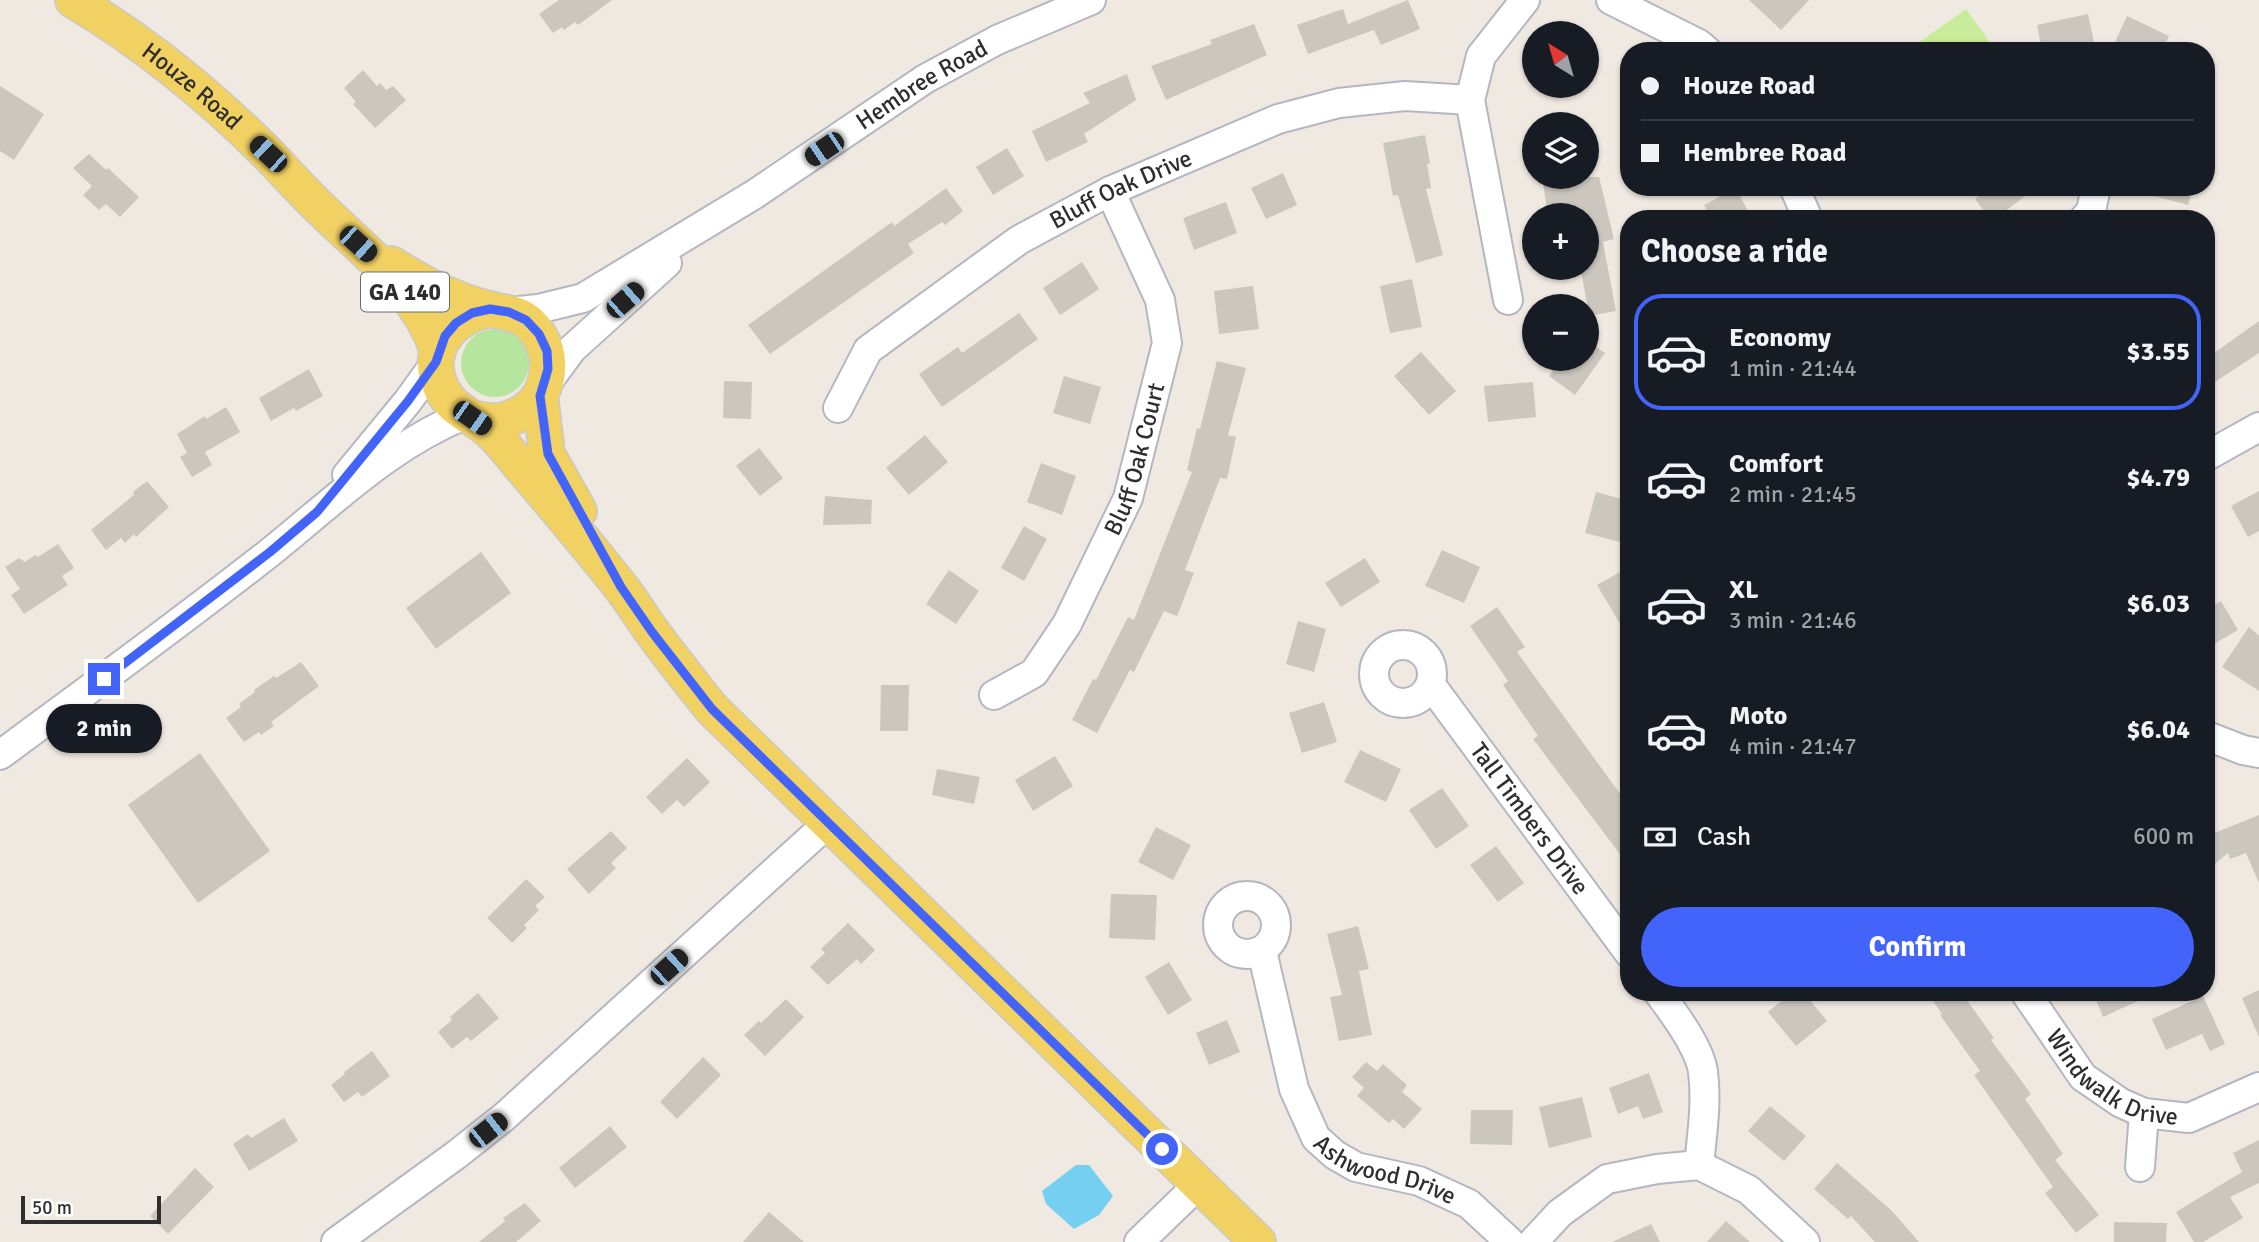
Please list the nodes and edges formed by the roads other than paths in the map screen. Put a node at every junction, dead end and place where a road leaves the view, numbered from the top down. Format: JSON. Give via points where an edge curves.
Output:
{"nodes":[{"id":1,"x":74,"y":0,"type":"edge"},
{"id":2,"x":1091,"y":0,"type":"edge"},
{"id":3,"x":1525,"y":0,"type":"edge"},
{"id":4,"x":1611,"y":0,"type":"edge"},
{"id":5,"x":1695,"y":42,"type":"edge"},
{"id":6,"x":1470,"y":100,"type":"junction"},
{"id":7,"x":1110,"y":191,"type":"junction"},
{"id":8,"x":727,"y":212,"type":"junction"},
{"id":9,"x":358,"y":244,"type":"junction"},
{"id":10,"x":1508,"y":300,"type":"dead end"},
{"id":11,"x":500,"y":311,"type":"junction"},
{"id":12,"x":437,"y":356,"type":"junction"},
{"id":13,"x":542,"y":391,"type":"junction"},
{"id":14,"x":838,"y":408,"type":"dead end"},
{"id":15,"x":469,"y":416,"type":"junction"},
{"id":16,"x":2259,"y":428,"type":"edge"},
{"id":17,"x":2215,"y":452,"type":"edge"},
{"id":18,"x":317,"y":512,"type":"junction"},
{"id":19,"x":621,"y":587,"type":"junction"},
{"id":20,"x":1431,"y":685,"type":"dead end"},
{"id":21,"x":994,"y":695,"type":"dead end"},
{"id":22,"x":2215,"y":739,"type":"edge"},
{"id":23,"x":2259,"y":752,"type":"edge"},
{"id":24,"x":0,"y":755,"type":"edge"},
{"id":25,"x":827,"y":824,"type":"junction"},
{"id":26,"x":1620,"y":941,"type":"edge"},
{"id":27,"x":1262,"y":951,"type":"dead end"},
{"id":28,"x":1665,"y":1001,"type":"edge"},
{"id":29,"x":2031,"y":1001,"type":"edge"},
{"id":30,"x":2259,"y":1087,"type":"edge"},
{"id":31,"x":2144,"y":1114,"type":"junction"},
{"id":32,"x":1699,"y":1165,"type":"junction"},
{"id":33,"x":2140,"y":1167,"type":"dead end"},
{"id":34,"x":1199,"y":1184,"type":"junction"},
{"id":35,"x":337,"y":1242,"type":"edge"},
{"id":36,"x":1139,"y":1242,"type":"edge"},
{"id":37,"x":1258,"y":1242,"type":"edge"},
{"id":38,"x":1510,"y":1242,"type":"edge"},
{"id":39,"x":1533,"y":1242,"type":"edge"},
{"id":40,"x":1805,"y":1242,"type":"edge"}],
"edges":[{"from":1,"to":9,"type":"main road","name":"Houze Road","number":"GA 140","via":[[152,52],[209,99]]},
{"from":2,"to":8,"type":"street","name":"Hembree Road","via":[[997,40],[925,79]]},
{"from":3,"to":6,"type":"street","via":[[1481,56]]},
{"from":4,"to":5,"type":"street"},
{"from":6,"to":7,"type":"street","name":"Bluff Oak Drive","via":[[1405,96],[1339,103],[1278,119]]},
{"from":6,"to":10,"type":"street"},
{"from":7,"to":14,"type":"street","name":"Bluff Oak Drive","via":[[1019,240],[868,350]]},
{"from":7,"to":21,"type":"street","name":"Bluff Oak Court","via":[[1160,300],[1167,343],[1128,498],[1073,611],[1034,673]]},
{"from":8,"to":11,"type":"street","name":"Hembree Road","via":[[583,298],[538,309]]},
{"from":8,"to":13,"type":"street","name":"Hembree Road","via":[[572,349]]},
{"from":9,"to":11,"type":"main road","name":"Houze Road","number":"GA 140","via":[[437,291]]},
{"from":9,"to":12,"type":"main road","name":"Houze Road","number":"GA 140","via":[[400,286],[433,336]]},
{"from":11,"to":12,"type":"main road","via":[[472,313],[456,323]]},
{"from":11,"to":13,"type":"main road","name":"Houze Road","number":"GA 140","via":[[526,320],[539,334],[547,351],[548,369]]},
{"from":12,"to":15,"type":"main road","name":"Houze Road","number":"GA 140","via":[[439,383],[446,398]]},
{"from":12,"to":18,"type":"street","via":[[408,401]]},
{"from":13,"to":15,"type":"main road","via":[[519,415],[488,421]]},
{"from":13,"to":19,"type":"main road","name":"Houze Road","number":"GA 140","via":[[548,454]]},
{"from":15,"to":18,"type":"street","via":[[409,441]]},
{"from":15,"to":19,"type":"main road","name":"Houze Road","number":"GA 140","via":[[518,463]]},
{"from":16,"to":17,"type":"street"},
{"from":18,"to":24,"type":"street"},
{"from":19,"to":25,"type":"main road","name":"Houze Road","number":"GA 140","via":[[712,709]]},
{"from":20,"to":26,"type":"street","name":"Tall Timbers Drive"},
{"from":22,"to":23,"type":"street"},
{"from":25,"to":34,"type":"main road","name":"Houze Road","number":"GA 140"},
{"from":25,"to":35,"type":"street","via":[[504,1117]]},
{"from":27,"to":38,"type":"street","name":"Ashwood Drive","via":[[1294,1089],[1316,1138],[1356,1167],[1419,1181],[1469,1204]]},
{"from":28,"to":32,"type":"street","via":[[1683,1026],[1703,1070]]},
{"from":29,"to":31,"type":"street","name":"Windwalk Drive","via":[[2083,1077]]},
{"from":30,"to":31,"type":"street","name":"Windwalk Drive","via":[[2189,1118]]},
{"from":31,"to":33,"type":"street"},
{"from":32,"to":39,"type":"street","via":[[1607,1179],[1560,1213]]},
{"from":32,"to":40,"type":"street","via":[[1749,1190]]},
{"from":34,"to":36,"type":"street"},
{"from":34,"to":37,"type":"main road","name":"Houze Road","number":"GA 140"}]}
